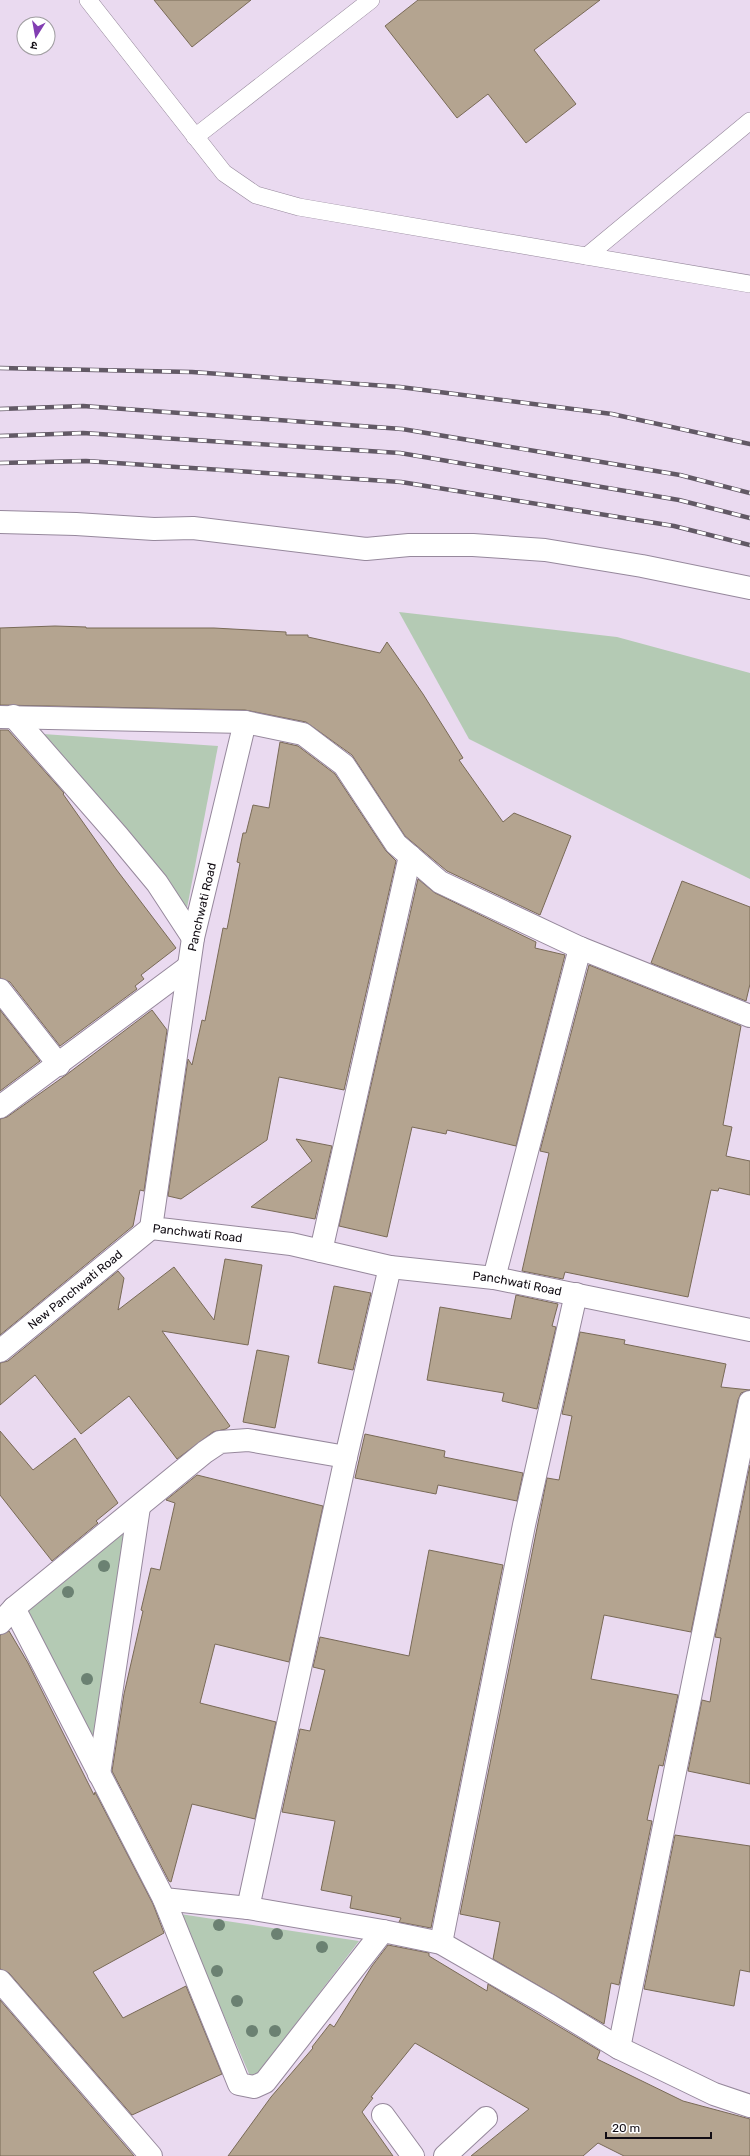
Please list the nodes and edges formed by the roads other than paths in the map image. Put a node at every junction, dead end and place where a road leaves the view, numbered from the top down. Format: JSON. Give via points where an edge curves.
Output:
{"nodes":[{"id":1,"x":88,"y":0,"type":"edge"},
{"id":2,"x":372,"y":0,"type":"edge"},
{"id":3,"x":750,"y":121,"type":"edge"},
{"id":4,"x":194,"y":137,"type":"junction"},
{"id":5,"x":587,"y":256,"type":"junction"},
{"id":6,"x":750,"y":284,"type":"edge"},
{"id":7,"x":0,"y":522,"type":"edge"},
{"id":8,"x":750,"y":588,"type":"edge"},
{"id":9,"x":7,"y":717,"type":"edge"},
{"id":10,"x":245,"y":722,"type":"junction"},
{"id":11,"x":410,"y":856,"type":"junction"},
{"id":12,"x":194,"y":938,"type":"junction"},
{"id":13,"x":580,"y":948,"type":"junction"},
{"id":14,"x":188,"y":967,"type":"junction"},
{"id":15,"x":0,"y":990,"type":"edge"},
{"id":16,"x":750,"y":1016,"type":"edge"},
{"id":17,"x":59,"y":1065,"type":"junction"},
{"id":18,"x":0,"y":1107,"type":"edge"},
{"id":19,"x":151,"y":1228,"type":"junction"},
{"id":20,"x":321,"y":1251,"type":"junction"},
{"id":21,"x":390,"y":1268,"type":"junction"},
{"id":22,"x":494,"y":1278,"type":"junction"},
{"id":23,"x":576,"y":1294,"type":"junction"},
{"id":24,"x":750,"y":1330,"type":"edge"},
{"id":25,"x":0,"y":1351,"type":"edge"},
{"id":26,"x":750,"y":1402,"type":"edge"},
{"id":27,"x":346,"y":1457,"type":"junction"},
{"id":28,"x":139,"y":1507,"type":"junction"},
{"id":29,"x":7,"y":1616,"type":"edge"},
{"id":30,"x":100,"y":1774,"type":"junction"},
{"id":31,"x":164,"y":1899,"type":"junction"},
{"id":32,"x":248,"y":1908,"type":"junction"},
{"id":33,"x":383,"y":1931,"type":"junction"},
{"id":34,"x":441,"y":1943,"type":"junction"},
{"id":35,"x":0,"y":1981,"type":"edge"},
{"id":36,"x":619,"y":2048,"type":"junction"},
{"id":37,"x":750,"y":2106,"type":"edge"},
{"id":38,"x":383,"y":2115,"type":"dead end"},
{"id":39,"x":486,"y":2118,"type":"dead end"},
{"id":40,"x":151,"y":2156,"type":"edge"},
{"id":41,"x":413,"y":2156,"type":"edge"},
{"id":42,"x":445,"y":2156,"type":"edge"}],
"edges":[{"from":1,"to":4,"type":"lane"},
{"from":2,"to":4,"type":"lane"},
{"from":3,"to":5,"type":"lane"},
{"from":4,"to":5,"type":"lane","via":[[224,173],[256,195],[299,207]]},
{"from":5,"to":6,"type":"lane"},
{"from":7,"to":8,"type":"street","via":[[154,529],[193,528],[366,549],[409,545],[473,545],[545,550]]},
{"from":9,"to":10,"type":"street"},
{"from":9,"to":12,"type":"street","via":[[156,883]]},
{"from":10,"to":11,"type":"street","via":[[303,734],[344,765],[396,844]]},
{"from":10,"to":12,"type":"street","name":"Panchwati Road"},
{"from":11,"to":13,"type":"street","via":[[440,882]]},
{"from":11,"to":20,"type":"street"},
{"from":12,"to":14,"type":"street","name":"Panchwati Road"},
{"from":13,"to":16,"type":"street"},
{"from":13,"to":22,"type":"street"},
{"from":14,"to":17,"type":"street"},
{"from":14,"to":19,"type":"street","name":"Panchwati Road"},
{"from":15,"to":17,"type":"street"},
{"from":17,"to":18,"type":"street"},
{"from":19,"to":20,"type":"street","name":"Panchwati Road","via":[[291,1244]]},
{"from":19,"to":25,"type":"street","name":"New Panchwati Road"},
{"from":20,"to":21,"type":"street","name":"Panchwati Road"},
{"from":21,"to":22,"type":"street","name":"Panchwati Road"},
{"from":21,"to":27,"type":"street"},
{"from":22,"to":23,"type":"street","name":"Panchwati Road"},
{"from":23,"to":24,"type":"street","name":"Panchwati Road"},
{"from":23,"to":34,"type":"street","via":[[524,1525]]},
{"from":26,"to":36,"type":"street"},
{"from":27,"to":28,"type":"street","via":[[248,1440],[220,1442]]},
{"from":27,"to":32,"type":"street"},
{"from":28,"to":29,"type":"street"},
{"from":28,"to":30,"type":"street"},
{"from":29,"to":30,"type":"street"},
{"from":30,"to":31,"type":"street"},
{"from":31,"to":32,"type":"street"},
{"from":31,"to":33,"type":"street","via":[[239,2084],[254,2087],[265,2082]]},
{"from":32,"to":33,"type":"street"},
{"from":33,"to":34,"type":"street"},
{"from":34,"to":36,"type":"street"},
{"from":35,"to":40,"type":"street"},
{"from":36,"to":37,"type":"street","via":[[714,2094]]},
{"from":38,"to":41,"type":"street"},
{"from":39,"to":42,"type":"street"}]}
